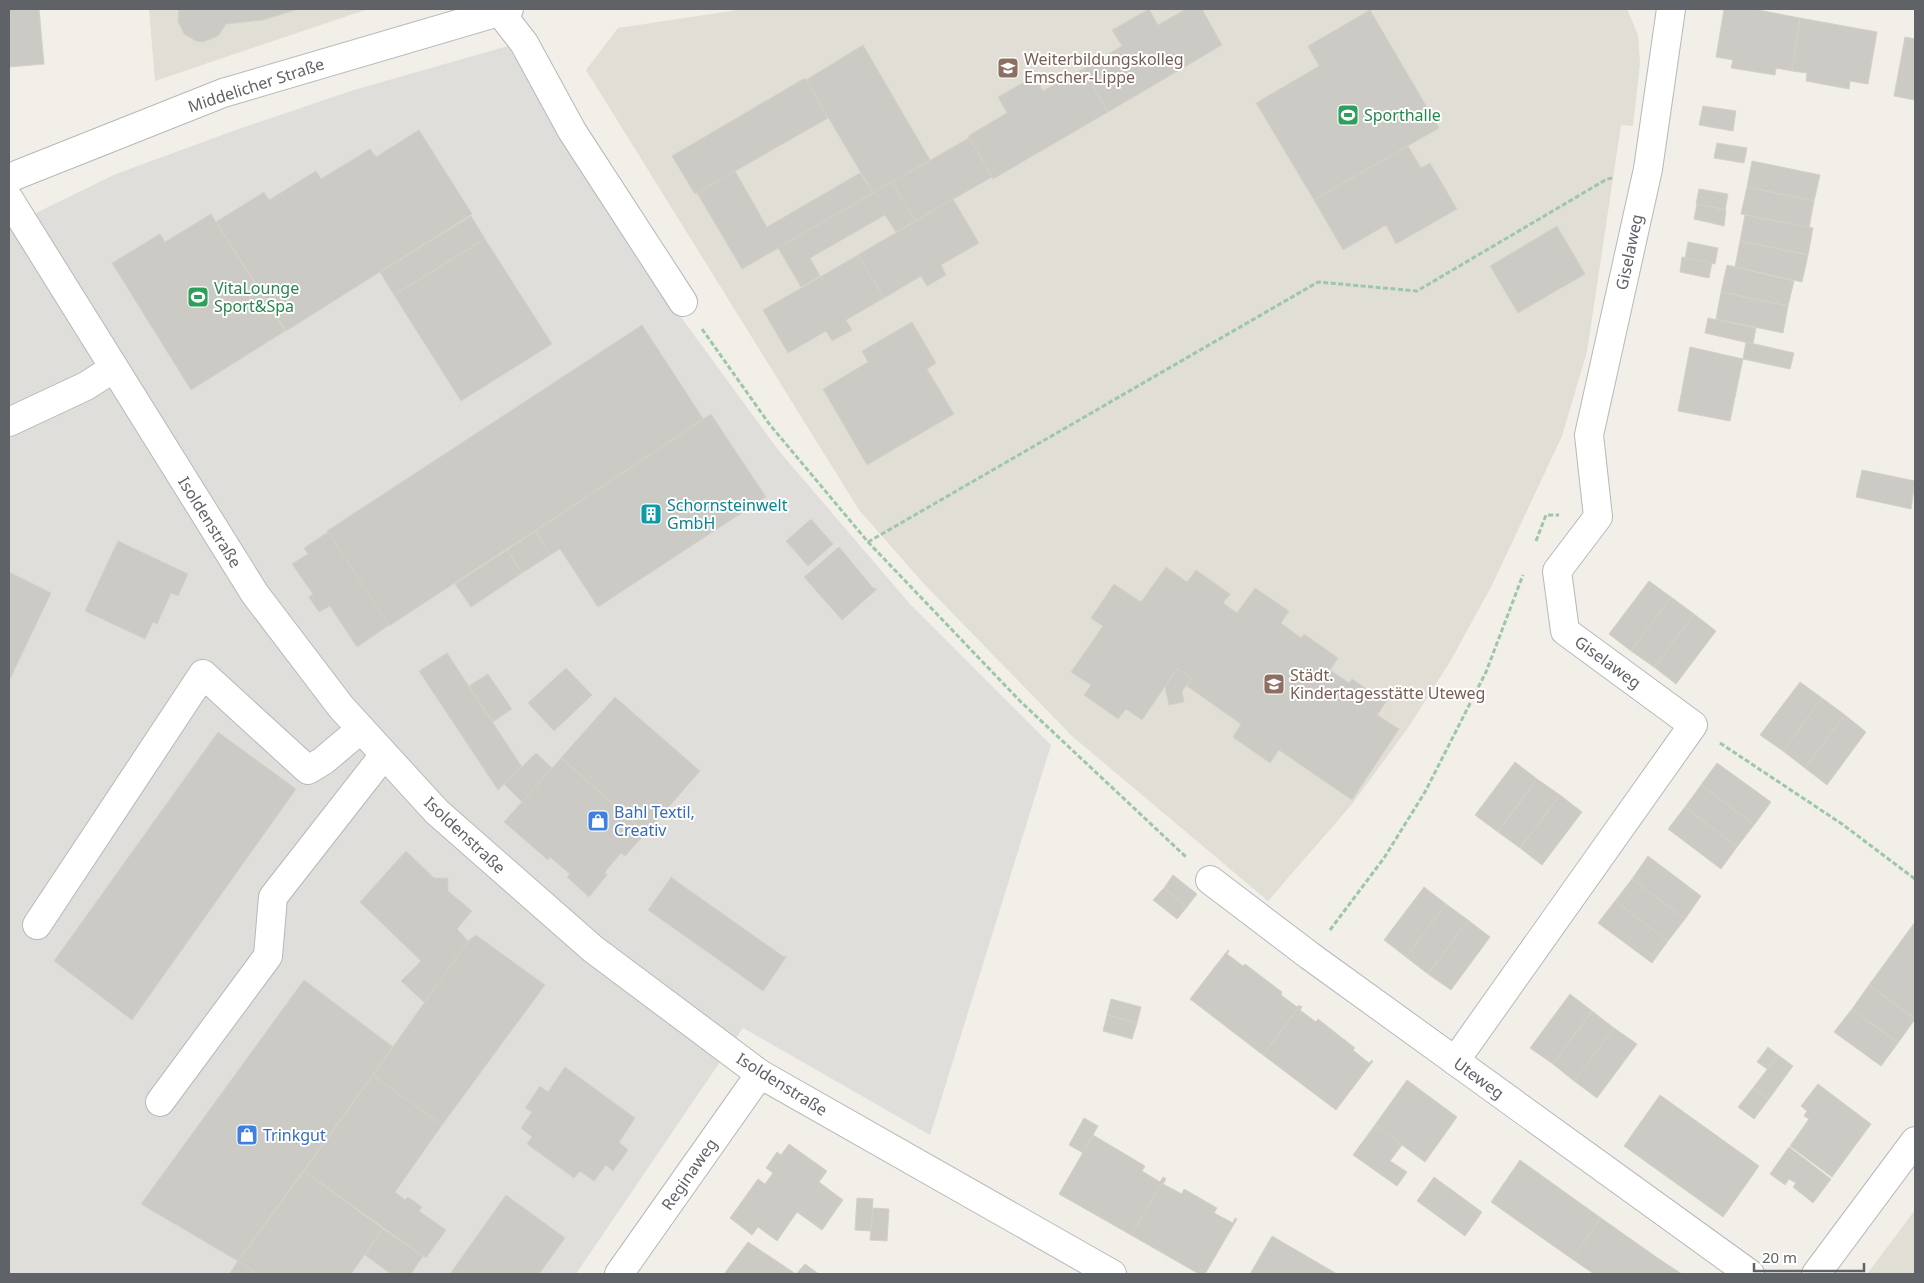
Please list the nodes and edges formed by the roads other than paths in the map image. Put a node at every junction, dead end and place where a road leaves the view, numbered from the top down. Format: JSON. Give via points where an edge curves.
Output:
{"nodes":[{"id":1,"x":1671,"y":9,"type":"edge"},
{"id":2,"x":504,"y":10,"type":"edge"},
{"id":3,"x":9,"y":178,"type":"edge"},
{"id":4,"x":9,"y":199,"type":"edge"},
{"id":5,"x":683,"y":302,"type":"road end"},
{"id":6,"x":114,"y":368,"type":"junction"},
{"id":7,"x":9,"y":422,"type":"edge"},
{"id":8,"x":361,"y":729,"type":"junction"},
{"id":9,"x":384,"y":755,"type":"junction"},
{"id":10,"x":1210,"y":880,"type":"road end"},
{"id":11,"x":37,"y":925,"type":"dead end"},
{"id":12,"x":1455,"y":1061,"type":"junction"},
{"id":13,"x":760,"y":1074,"type":"junction"},
{"id":14,"x":160,"y":1102,"type":"dead end"},
{"id":15,"x":1915,"y":1141,"type":"edge"},
{"id":16,"x":619,"y":1274,"type":"edge"},
{"id":17,"x":1112,"y":1274,"type":"edge"},
{"id":18,"x":1750,"y":1274,"type":"edge"},
{"id":19,"x":1816,"y":1274,"type":"edge"}],
"edges":[{"from":1,"to":12,"type":"street","name":"Giselaweg","via":[[1648,169],[1589,435],[1598,517],[1557,572],[1565,631],[1693,725]]},
{"from":2,"to":3,"type":"street","name":"Middelicher Straße","via":[[223,93]]},
{"from":2,"to":5,"type":"street","via":[[572,131]]},
{"from":4,"to":6,"type":"street","name":"Isoldenstraße"},
{"from":6,"to":7,"type":"street","via":[[86,386]]},
{"from":6,"to":8,"type":"street","name":"Isoldenstraße","via":[[255,594]]},
{"from":8,"to":9,"type":"street","name":"Isoldenstraße"},
{"from":8,"to":11,"type":"street","via":[[324,761],[308,770],[202,674]]},
{"from":9,"to":13,"type":"street","name":"Isoldenstraße","via":[[437,812],[593,949]]},
{"from":9,"to":14,"type":"street","via":[[273,896],[268,956]]},
{"from":10,"to":12,"type":"street","name":"Uteweg"},
{"from":12,"to":18,"type":"street","name":"Uteweg"},
{"from":13,"to":16,"type":"street","name":"Reginaweg"},
{"from":13,"to":17,"type":"street","name":"Isoldenstraße"},
{"from":15,"to":19,"type":"street"}]}
